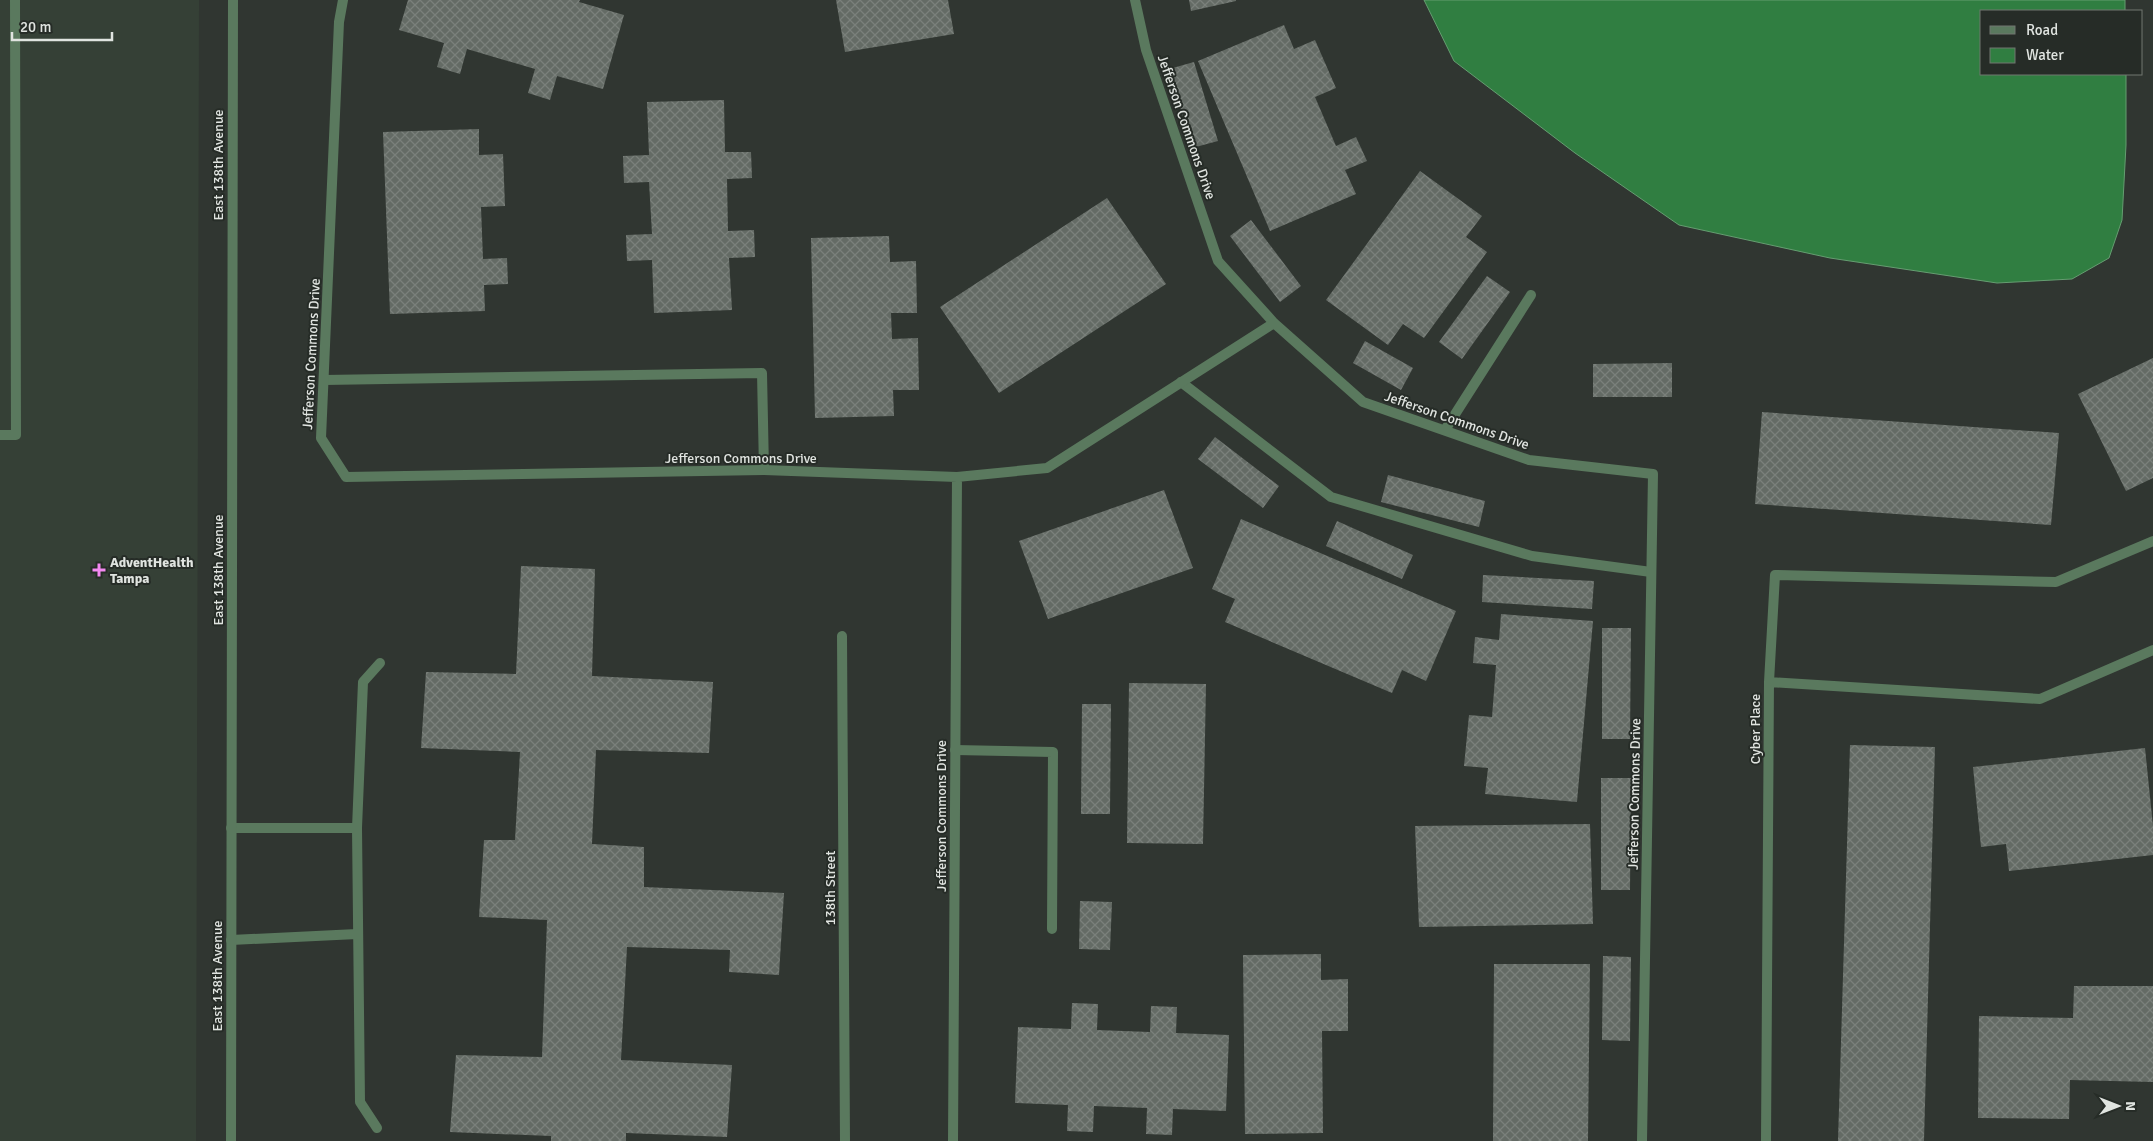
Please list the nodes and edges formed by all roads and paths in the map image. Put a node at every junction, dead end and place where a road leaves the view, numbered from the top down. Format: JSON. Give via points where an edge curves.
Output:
{"nodes":[{"id":1,"x":15,"y":0,"type":"edge"},
{"id":2,"x":233,"y":0,"type":"edge"},
{"id":3,"x":343,"y":0,"type":"edge"},
{"id":4,"x":1135,"y":0,"type":"edge"},
{"id":5,"x":1531,"y":296,"type":"dead end"},
{"id":6,"x":1274,"y":323,"type":"junction"},
{"id":7,"x":324,"y":380,"type":"junction"},
{"id":8,"x":1181,"y":382,"type":"junction"},
{"id":9,"x":1445,"y":430,"type":"junction"},
{"id":10,"x":0,"y":435,"type":"edge"},
{"id":11,"x":764,"y":470,"type":"junction"},
{"id":12,"x":957,"y":477,"type":"junction"},
{"id":13,"x":2153,"y":541,"type":"edge"},
{"id":14,"x":1651,"y":572,"type":"junction"},
{"id":15,"x":842,"y":636,"type":"dead end"},
{"id":16,"x":2153,"y":650,"type":"edge"},
{"id":17,"x":380,"y":663,"type":"dead end"},
{"id":18,"x":1769,"y":682,"type":"junction"},
{"id":19,"x":955,"y":750,"type":"junction"},
{"id":20,"x":231,"y":828,"type":"junction"},
{"id":21,"x":357,"y":828,"type":"junction"},
{"id":22,"x":1052,"y":929,"type":"dead end"},
{"id":23,"x":357,"y":934,"type":"junction"},
{"id":24,"x":231,"y":940,"type":"junction"},
{"id":25,"x":377,"y":1128,"type":"dead end"},
{"id":26,"x":231,"y":1141,"type":"edge"},
{"id":27,"x":846,"y":1141,"type":"edge"},
{"id":28,"x":953,"y":1141,"type":"edge"},
{"id":29,"x":1642,"y":1141,"type":"edge"},
{"id":30,"x":1766,"y":1141,"type":"edge"}],
"edges":[{"from":1,"to":10,"type":"street","via":[[16,435]]},
{"from":2,"to":20,"type":"street","name":"East 138th Avenue"},
{"from":3,"to":7,"type":"street","name":"Jefferson Commons Drive","via":[[339,22]]},
{"from":4,"to":6,"type":"street","name":"Jefferson Commons Drive","via":[[1146,50],[1218,261]]},
{"from":5,"to":9,"type":"street"},
{"from":6,"to":8,"type":"street"},
{"from":6,"to":9,"type":"street","name":"Jefferson Commons Drive","via":[[1363,402]]},
{"from":7,"to":11,"type":"street","name":"Jefferson Commons Drive","via":[[321,438],[346,477]]},
{"from":7,"to":11,"type":"street","via":[[762,373]]},
{"from":8,"to":12,"type":"street","via":[[1047,468]]},
{"from":8,"to":14,"type":"street","via":[[1331,497],[1532,556]]},
{"from":9,"to":14,"type":"street","name":"Jefferson Commons Drive","via":[[1530,460],[1653,474]]},
{"from":11,"to":12,"type":"street","name":"Jefferson Commons Drive"},
{"from":12,"to":19,"type":"street","name":"Jefferson Commons Drive"},
{"from":13,"to":18,"type":"street","via":[[2056,582],[1775,575]]},
{"from":14,"to":29,"type":"street","name":"Jefferson Commons Drive"},
{"from":15,"to":27,"type":"street","name":"138th Street"},
{"from":16,"to":18,"type":"street","name":"Cyber Place","via":[[2040,699]]},
{"from":17,"to":21,"type":"street","via":[[363,682]]},
{"from":18,"to":30,"type":"street","name":"Cyber Place"},
{"from":19,"to":22,"type":"street","via":[[1053,752]]},
{"from":19,"to":28,"type":"street","name":"Jefferson Commons Drive"},
{"from":20,"to":21,"type":"street"},
{"from":20,"to":24,"type":"street","name":"East 138th Avenue"},
{"from":21,"to":23,"type":"street"},
{"from":23,"to":24,"type":"street"},
{"from":23,"to":25,"type":"street","via":[[360,1102]]},
{"from":24,"to":26,"type":"street","name":"East 138th Avenue"}]}
